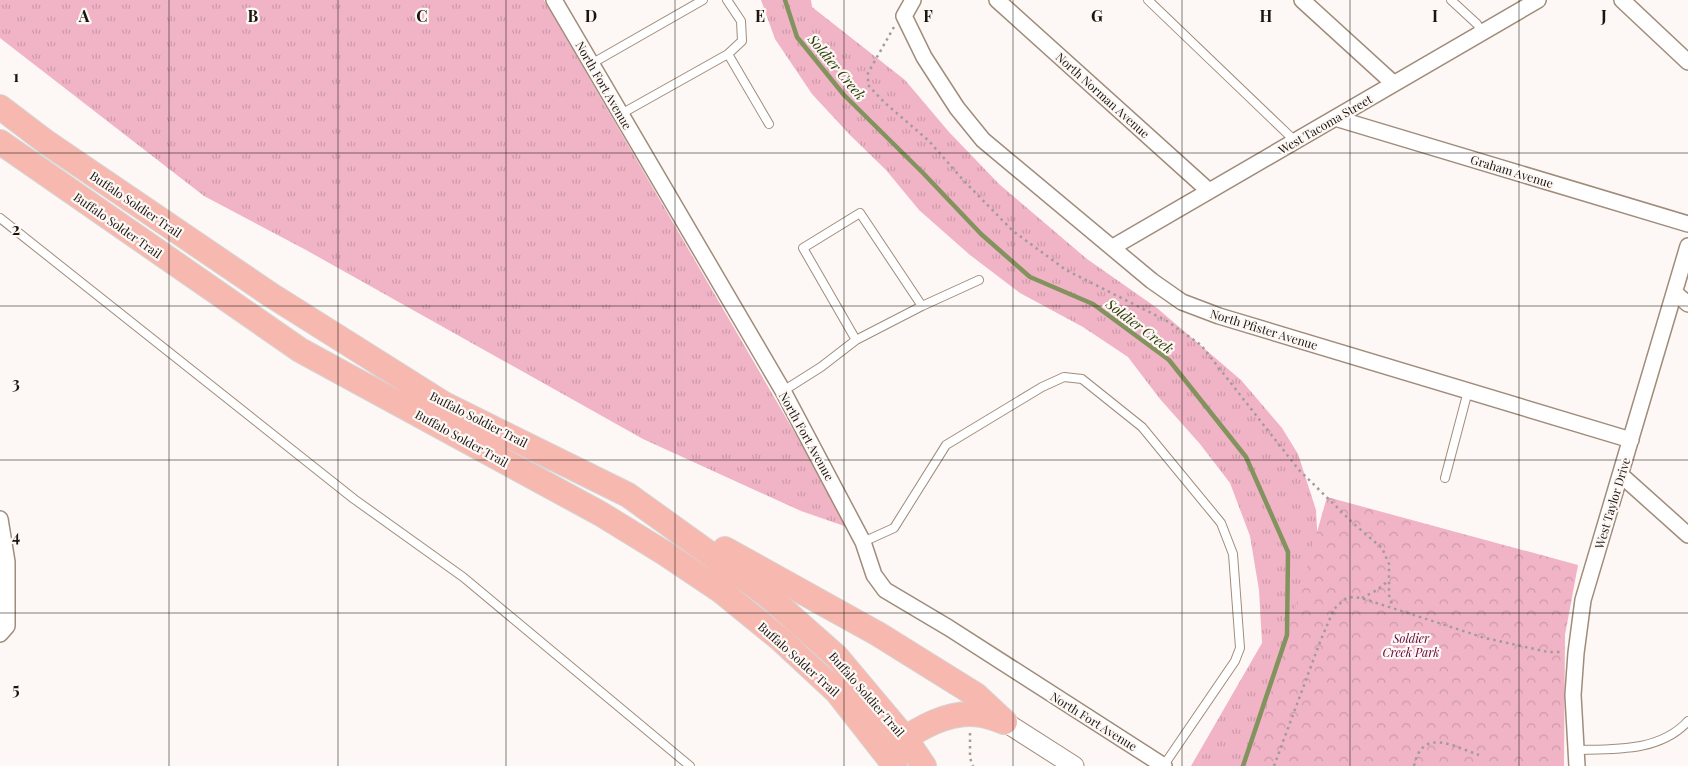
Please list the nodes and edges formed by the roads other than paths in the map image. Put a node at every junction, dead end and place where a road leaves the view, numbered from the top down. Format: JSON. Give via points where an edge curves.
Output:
{"nodes":[{"id":1,"x":554,"y":0,"type":"edge"},
{"id":2,"x":703,"y":0,"type":"edge"},
{"id":3,"x":727,"y":0,"type":"edge"},
{"id":4,"x":913,"y":0,"type":"edge"},
{"id":5,"x":997,"y":0,"type":"edge"},
{"id":6,"x":1148,"y":0,"type":"edge"},
{"id":7,"x":1302,"y":0,"type":"edge"},
{"id":8,"x":1451,"y":0,"type":"edge"},
{"id":9,"x":1538,"y":0,"type":"edge"},
{"id":10,"x":1622,"y":0,"type":"edge"},
{"id":11,"x":1482,"y":32,"type":"junction"},
{"id":12,"x":728,"y":54,"type":"junction"},
{"id":13,"x":1688,"y":62,"type":"edge"},
{"id":14,"x":591,"y":64,"type":"junction"},
{"id":15,"x":1393,"y":84,"type":"junction"},
{"id":16,"x":0,"y":107,"type":"edge"},
{"id":17,"x":620,"y":114,"type":"junction"},
{"id":18,"x":1335,"y":118,"type":"junction"},
{"id":19,"x":768,"y":124,"type":"dead end"},
{"id":20,"x":1295,"y":141,"type":"junction"},
{"id":21,"x":0,"y":142,"type":"edge"},
{"id":22,"x":1209,"y":191,"type":"junction"},
{"id":23,"x":0,"y":218,"type":"edge"},
{"id":24,"x":1688,"y":224,"type":"edge"},
{"id":25,"x":1688,"y":246,"type":"edge"},
{"id":26,"x":1113,"y":247,"type":"junction"},
{"id":27,"x":979,"y":280,"type":"dead end"},
{"id":28,"x":1675,"y":293,"type":"junction"},
{"id":29,"x":1688,"y":304,"type":"edge"},
{"id":30,"x":922,"y":306,"type":"junction"},
{"id":31,"x":856,"y":340,"type":"junction"},
{"id":32,"x":783,"y":391,"type":"junction"},
{"id":33,"x":1468,"y":391,"type":"junction"},
{"id":34,"x":1631,"y":440,"type":"junction"},
{"id":35,"x":1620,"y":475,"type":"junction"},
{"id":36,"x":1445,"y":478,"type":"dead end"},
{"id":37,"x":628,"y":495,"type":"junction"},
{"id":38,"x":0,"y":519,"type":"edge"},
{"id":39,"x":1688,"y":535,"type":"edge"},
{"id":40,"x":864,"y":542,"type":"junction"},
{"id":41,"x":0,"y":634,"type":"edge"},
{"id":42,"x":1688,"y":721,"type":"edge"},
{"id":43,"x":1005,"y":722,"type":"junction"},
{"id":44,"x":906,"y":738,"type":"junction"},
{"id":45,"x":1576,"y":750,"type":"junction"},
{"id":46,"x":890,"y":759,"type":"edge"},
{"id":47,"x":690,"y":766,"type":"edge"},
{"id":48,"x":924,"y":766,"type":"edge"},
{"id":49,"x":1074,"y":766,"type":"edge"},
{"id":50,"x":1164,"y":766,"type":"edge"},
{"id":51,"x":1577,"y":766,"type":"edge"}],
"edges":[{"from":1,"to":14,"type":"street","name":"North Fort Avenue"},
{"from":2,"to":14,"type":"lane"},
{"from":3,"to":12,"type":"lane","via":[[741,21],[742,41]]},
{"from":4,"to":26,"type":"street","name":"North Pfister Avenue","via":[[904,16],[924,57],[957,108],[983,140]]},
{"from":5,"to":22,"type":"street","name":"North Norman Avenue"},
{"from":6,"to":20,"type":"lane"},
{"from":7,"to":15,"type":"street"},
{"from":8,"to":11,"type":"lane"},
{"from":9,"to":11,"type":"street","name":"West Tacoma Street"},
{"from":10,"to":13,"type":"street"},
{"from":11,"to":15,"type":"street","name":"West Tacoma Street"},
{"from":12,"to":17,"type":"lane"},
{"from":12,"to":19,"type":"lane"},
{"from":14,"to":17,"type":"street","name":"North Fort Avenue"},
{"from":15,"to":18,"type":"street","name":"West Tacoma Street"},
{"from":16,"to":37,"type":"main road","name":"Buffalo Soldier Trail","via":[[271,296],[444,404]]},
{"from":17,"to":32,"type":"street","name":"North Fort Avenue"},
{"from":18,"to":20,"type":"street","name":"West Tacoma Street"},
{"from":18,"to":24,"type":"street","name":"Graham Avenue"},
{"from":20,"to":22,"type":"street","name":"West Tacoma Street"},
{"from":21,"to":46,"type":"main road","name":"Buffalo Solder Trail","via":[[300,350],[602,514],[713,586],[780,639],[837,692]]},
{"from":22,"to":26,"type":"street","name":"West Tacoma Street"},
{"from":23,"to":47,"type":"lane","via":[[354,499],[463,577]]},
{"from":25,"to":28,"type":"street","name":"West Taylor Drive"},
{"from":26,"to":33,"type":"street","name":"North Pfister Avenue","via":[[1182,302]]},
{"from":27,"to":30,"type":"lane"},
{"from":28,"to":29,"type":"street"},
{"from":28,"to":34,"type":"street","name":"West Taylor Drive"},
{"from":30,"to":31,"type":"lane"},
{"from":30,"to":31,"type":"lane","via":[[860,213],[803,248]]},
{"from":31,"to":32,"type":"lane"},
{"from":32,"to":40,"type":"street","name":"North Fort Avenue"},
{"from":33,"to":34,"type":"street","name":"North Pfister Avenue"},
{"from":33,"to":36,"type":"lane"},
{"from":34,"to":35,"type":"street","name":"West Taylor Drive"},
{"from":35,"to":39,"type":"street"},
{"from":35,"to":45,"type":"street","name":"West Taylor Drive","via":[[1583,600],[1573,695]]},
{"from":37,"to":43,"type":"main road","via":[[878,634],[976,695]]},
{"from":37,"to":44,"type":"main road","name":"Buffalo Soldier Trail","via":[[767,595],[837,657]]},
{"from":38,"to":41,"type":"street","via":[[7,562],[7,626]]},
{"from":40,"to":50,"type":"street","name":"North Fort Avenue","via":[[874,575],[885,590]]},
{"from":40,"to":50,"type":"lane","via":[[894,528],[946,445],[1042,387],[1064,378],[1082,379],[1142,427],[1221,523],[1233,554],[1240,648],[1235,661]]},
{"from":42,"to":45,"type":"lane","via":[[1666,738],[1645,746]]},
{"from":43,"to":44,"type":"main road","via":[[962,714],[940,720]]},
{"from":43,"to":49,"type":"street"},
{"from":44,"to":46,"type":"main road"},
{"from":44,"to":48,"type":"main road","name":"Buffalo Soldier Trail"},
{"from":45,"to":51,"type":"street","name":"West Taylor Drive"}]}
